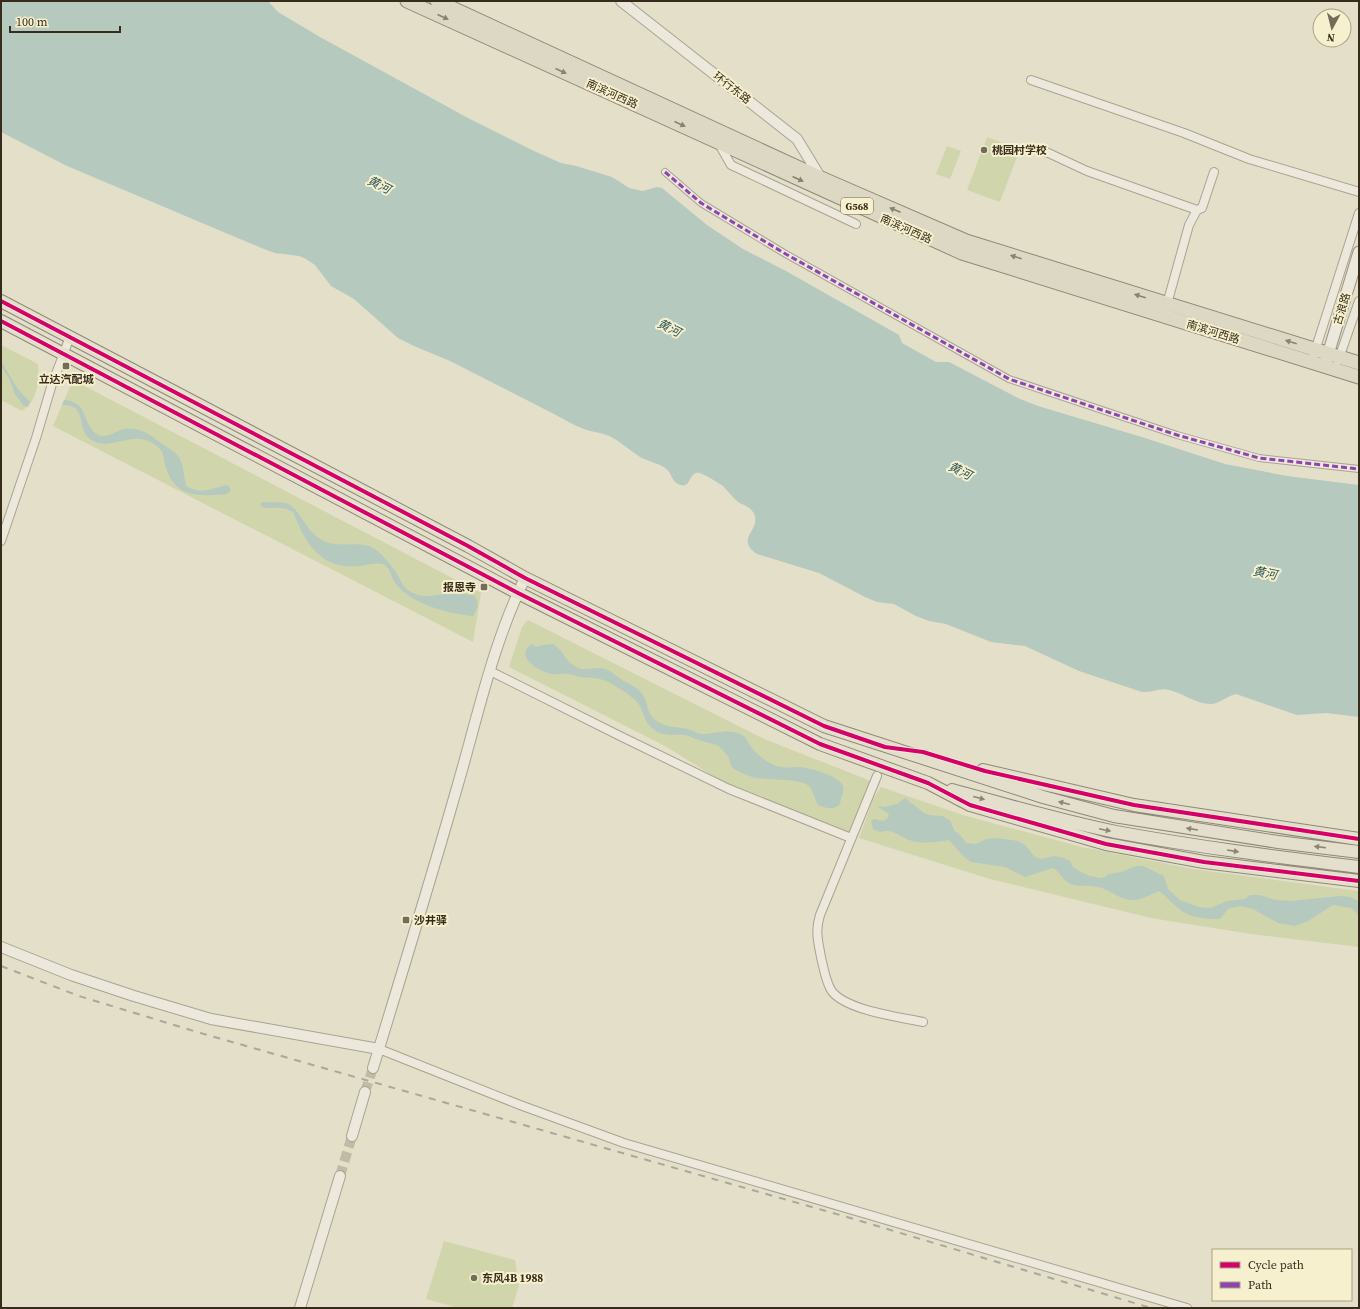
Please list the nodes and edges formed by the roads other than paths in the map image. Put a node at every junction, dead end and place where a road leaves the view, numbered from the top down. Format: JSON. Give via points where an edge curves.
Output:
{"nodes":[{"id":1,"x":407,"y":1,"type":"edge"},
{"id":2,"x":437,"y":1,"type":"edge"},
{"id":3,"x":620,"y":1,"type":"edge"},
{"id":4,"x":1031,"y":80,"type":"dead end"},
{"id":5,"x":717,"y":141,"type":"junction"},
{"id":6,"x":1042,"y":150,"type":"dead end"},
{"id":7,"x":665,"y":172,"type":"dead end"},
{"id":8,"x":1214,"y":172,"type":"dead end"},
{"id":9,"x":821,"y":178,"type":"junction"},
{"id":10,"x":823,"y":191,"type":"junction"},
{"id":11,"x":1359,"y":192,"type":"edge"},
{"id":12,"x":1197,"y":210,"type":"junction"},
{"id":13,"x":1359,"y":213,"type":"edge"},
{"id":14,"x":856,"y":224,"type":"dead end"},
{"id":15,"x":1359,"y":252,"type":"edge"},
{"id":16,"x":1,"y":301,"type":"edge"},
{"id":17,"x":1359,"y":301,"type":"edge"},
{"id":18,"x":1167,"y":304,"type":"junction"},
{"id":19,"x":1,"y":321,"type":"edge"},
{"id":20,"x":70,"y":336,"type":"junction"},
{"id":21,"x":64,"y":353,"type":"junction"},
{"id":22,"x":1326,"y":360,"type":"junction"},
{"id":23,"x":1359,"y":364,"type":"edge"},
{"id":24,"x":1359,"y":377,"type":"edge"},
{"id":25,"x":1359,"y":469,"type":"edge"},
{"id":26,"x":1,"y":541,"type":"edge"},
{"id":27,"x":525,"y":578,"type":"junction"},
{"id":28,"x":518,"y":593,"type":"junction"},
{"id":29,"x":490,"y":671,"type":"junction"},
{"id":30,"x":885,"y":747,"type":"junction"},
{"id":31,"x":877,"y":776,"type":"dead end"},
{"id":32,"x":928,"y":783,"type":"junction"},
{"id":33,"x":851,"y":838,"type":"junction"},
{"id":34,"x":1359,"y":839,"type":"edge"},
{"id":35,"x":1359,"y":852,"type":"edge"},
{"id":36,"x":1359,"y":867,"type":"edge"},
{"id":37,"x":1359,"y":881,"type":"edge"},
{"id":38,"x":1,"y":947,"type":"edge"},
{"id":39,"x":923,"y":1022,"type":"dead end"},
{"id":40,"x":379,"y":1048,"type":"junction"},
{"id":41,"x":373,"y":1068,"type":"tunnel mouth"},
{"id":42,"x":365,"y":1092,"type":"tunnel mouth"},
{"id":43,"x":352,"y":1136,"type":"tunnel mouth"},
{"id":44,"x":340,"y":1176,"type":"tunnel mouth"},
{"id":45,"x":300,"y":1308,"type":"edge"},
{"id":46,"x":1187,"y":1308,"type":"edge"}],
"edges":[{"from":1,"to":5,"type":"highway","name":"南滨河西路","number":"G568","one_way":true},
{"from":2,"to":9,"type":"highway","name":"南滨河西路","number":"G568"},
{"from":3,"to":9,"type":"street","name":"环行东路","via":[[797,139]]},
{"from":4,"to":11,"type":"street","via":[[1184,133],[1248,159]]},
{"from":5,"to":10,"type":"highway","name":"南滨河西路","number":"G568","one_way":true},
{"from":5,"to":14,"type":"street","via":[[731,165]]},
{"from":6,"to":12,"type":"street","via":[[1087,171]]},
{"from":7,"to":25,"type":"street","via":[[701,203],[784,253],[1009,379],[1177,435],[1259,458]]},
{"from":8,"to":12,"type":"street","via":[[1202,208]]},
{"from":9,"to":10,"type":"street","name":"环行东路"},
{"from":18,"to":9,"type":"highway","name":"南滨河西路","number":"G568","one_way":true,"via":[[966,241]]},
{"from":10,"to":22,"type":"highway","name":"南滨河西路","number":"G568","via":[[962,253]]},
{"from":12,"to":18,"type":"street","via":[[1189,225]]},
{"from":13,"to":22,"type":"street"},
{"from":15,"to":22,"type":"main road","name":"古浪路"},
{"from":16,"to":20,"type":"main road"},
{"from":17,"to":22,"type":"street"},
{"from":22,"to":18,"type":"highway","name":"南滨河西路","number":"G568","one_way":true},
{"from":19,"to":21,"type":"main road"},
{"from":20,"to":21,"type":"street"},
{"from":20,"to":27,"type":"main road"},
{"from":21,"to":26,"type":"street"},
{"from":21,"to":28,"type":"main road"},
{"from":22,"to":23,"type":"highway","name":"南滨河西路","number":"G568"},
{"from":22,"to":24,"type":"highway","name":"南滨河西路","number":"G568"},
{"from":27,"to":28,"type":"street"},
{"from":27,"to":30,"type":"main road","via":[[824,726]]},
{"from":28,"to":29,"type":"street"},
{"from":28,"to":32,"type":"main road","via":[[820,744]]},
{"from":29,"to":33,"type":"street","via":[[729,789]]},
{"from":29,"to":40,"type":"street"},
{"from":30,"to":34,"type":"main road","via":[[923,752],[985,771],[1134,805]]},
{"from":35,"to":30,"type":"main road","one_way":true,"via":[[1270,841],[1114,816],[1042,797]]},
{"from":31,"to":33,"type":"street"},
{"from":32,"to":36,"type":"main road","one_way":true,"via":[[1058,819],[1116,832],[1273,857]]},
{"from":32,"to":37,"type":"main road","via":[[970,805],[1106,844],[1204,862]]},
{"from":33,"to":39,"type":"street","via":[[817,925],[824,970],[831,990],[846,1002],[862,1009]]},
{"from":38,"to":40,"type":"street","via":[[78,978],[211,1018]]},
{"from":40,"to":41,"type":"street"},
{"from":40,"to":46,"type":"street","via":[[520,1105],[624,1143]]},
{"from":42,"to":43,"type":"street"},
{"from":44,"to":45,"type":"street"}]}
